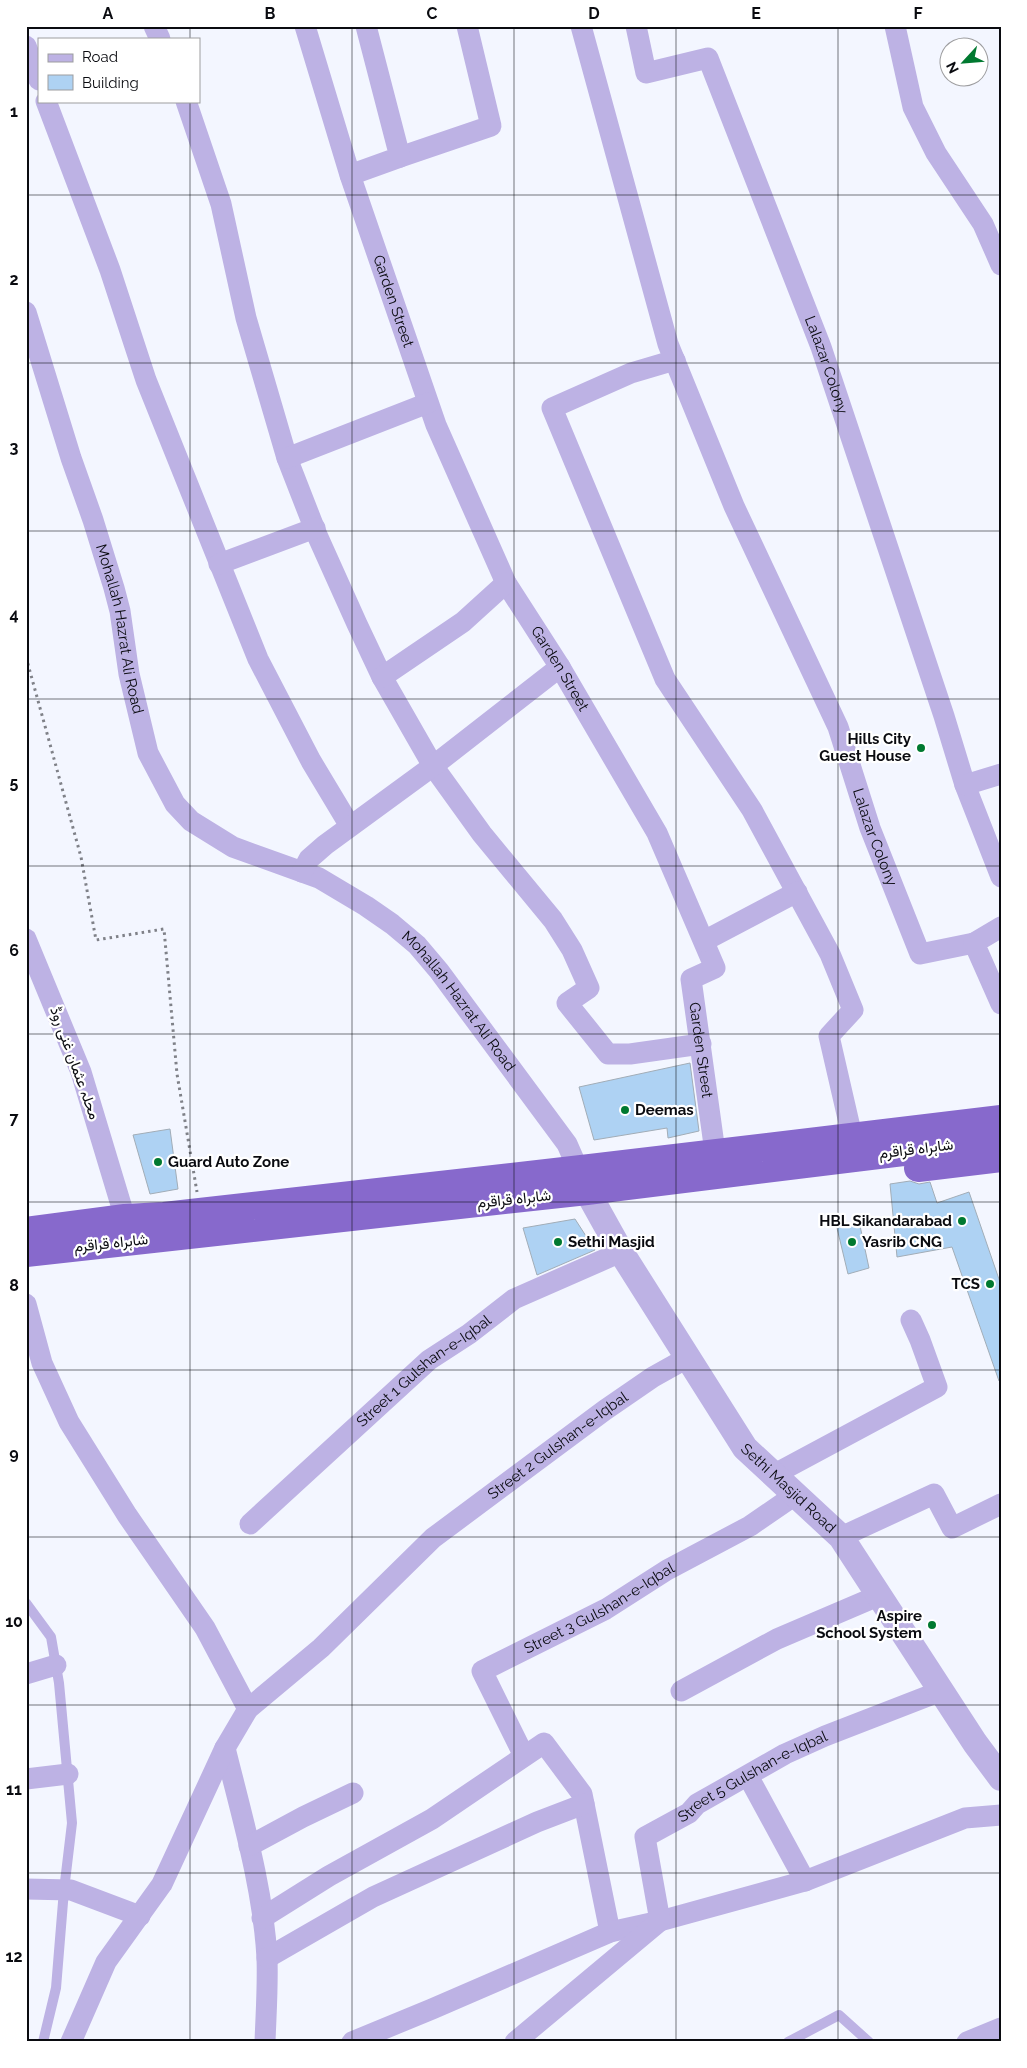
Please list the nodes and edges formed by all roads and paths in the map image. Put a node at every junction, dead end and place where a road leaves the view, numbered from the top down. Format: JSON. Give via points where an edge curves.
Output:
{"nodes":[{"id":1,"x":154,"y":26,"type":"edge"},
{"id":2,"x":305,"y":26,"type":"edge"},
{"id":3,"x":366,"y":26,"type":"edge"},
{"id":4,"x":467,"y":26,"type":"edge"},
{"id":5,"x":580,"y":26,"type":"edge"},
{"id":6,"x":636,"y":26,"type":"edge"},
{"id":7,"x":895,"y":26,"type":"edge"},
{"id":8,"x":160,"y":38,"type":"edge"},
{"id":9,"x":26,"y":46,"type":"edge"},
{"id":10,"x":38,"y":77,"type":"edge"},
{"id":11,"x":46,"y":102,"type":"edge"},
{"id":12,"x":186,"y":102,"type":"edge"},
{"id":13,"x":400,"y":157,"type":"junction"},
{"id":14,"x":350,"y":175,"type":"junction"},
{"id":15,"x":1001,"y":266,"type":"edge"},
{"id":16,"x":26,"y":312,"type":"edge"},
{"id":17,"x":675,"y":360,"type":"junction"},
{"id":18,"x":428,"y":403,"type":"junction"},
{"id":19,"x":287,"y":458,"type":"junction"},
{"id":20,"x":314,"y":528,"type":"junction"},
{"id":21,"x":219,"y":564,"type":"junction"},
{"id":22,"x":506,"y":582,"type":"junction"},
{"id":23,"x":26,"y":657,"type":"edge"},
{"id":24,"x":560,"y":667,"type":"junction"},
{"id":25,"x":382,"y":677,"type":"junction"},
{"id":26,"x":433,"y":766,"type":"junction"},
{"id":27,"x":1001,"y":774,"type":"edge"},
{"id":28,"x":964,"y":785,"type":"junction"},
{"id":29,"x":350,"y":826,"type":"junction"},
{"id":30,"x":302,"y":872,"type":"junction"},
{"id":31,"x":1001,"y":877,"type":"edge"},
{"id":32,"x":796,"y":892,"type":"junction"},
{"id":33,"x":1001,"y":927,"type":"edge"},
{"id":34,"x":26,"y":939,"type":"edge"},
{"id":35,"x":704,"y":941,"type":"junction"},
{"id":36,"x":974,"y":943,"type":"junction"},
{"id":37,"x":1001,"y":1004,"type":"edge"},
{"id":38,"x":701,"y":1044,"type":"junction"},
{"id":39,"x":1001,"y":1119,"type":"edge"},
{"id":40,"x":852,"y":1136,"type":"junction"},
{"id":41,"x":945,"y":1136,"type":"junction"},
{"id":42,"x":1001,"y":1140,"type":"edge"},
{"id":43,"x":715,"y":1152,"type":"junction"},
{"id":44,"x":1001,"y":1158,"type":"edge"},
{"id":45,"x":796,"y":1164,"type":"junction"},
{"id":46,"x":582,"y":1180,"type":"junction"},
{"id":47,"x":201,"y":1212,"type":"junction"},
{"id":48,"x":126,"y":1218,"type":"junction"},
{"id":49,"x":26,"y":1231,"type":"edge"},
{"id":50,"x":622,"y":1252,"type":"junction"},
{"id":51,"x":26,"y":1253,"type":"edge"},
{"id":52,"x":26,"y":1304,"type":"edge"},
{"id":53,"x":911,"y":1320,"type":"dead end"},
{"id":54,"x":687,"y":1358,"type":"junction"},
{"id":55,"x":773,"y":1475,"type":"junction"},
{"id":56,"x":795,"y":1496,"type":"junction"},
{"id":57,"x":1001,"y":1504,"type":"edge"},
{"id":58,"x":250,"y":1524,"type":"dead end"},
{"id":59,"x":841,"y":1537,"type":"junction"},
{"id":60,"x":880,"y":1595,"type":"junction"},
{"id":61,"x":26,"y":1603,"type":"edge"},
{"id":62,"x":56,"y":1665,"type":"junction"},
{"id":63,"x":26,"y":1674,"type":"edge"},
{"id":64,"x":681,"y":1691,"type":"dead end"},
{"id":65,"x":941,"y":1691,"type":"junction"},
{"id":66,"x":248,"y":1709,"type":"junction"},
{"id":67,"x":225,"y":1748,"type":"junction"},
{"id":68,"x":524,"y":1756,"type":"junction"},
{"id":69,"x":68,"y":1774,"type":"junction"},
{"id":70,"x":748,"y":1776,"type":"junction"},
{"id":71,"x":1001,"y":1778,"type":"edge"},
{"id":72,"x":26,"y":1779,"type":"edge"},
{"id":73,"x":353,"y":1794,"type":"dead end"},
{"id":74,"x":584,"y":1804,"type":"junction"},
{"id":75,"x":1001,"y":1815,"type":"edge"},
{"id":76,"x":249,"y":1846,"type":"junction"},
{"id":77,"x":805,"y":1881,"type":"junction"},
{"id":78,"x":26,"y":1888,"type":"edge"},
{"id":79,"x":64,"y":1890,"type":"junction"},
{"id":80,"x":140,"y":1916,"type":"junction"},
{"id":81,"x":262,"y":1918,"type":"junction"},
{"id":82,"x":660,"y":1921,"type":"junction"},
{"id":83,"x":610,"y":1932,"type":"junction"},
{"id":84,"x":266,"y":1958,"type":"junction"},
{"id":85,"x":1001,"y":2028,"type":"edge"},
{"id":86,"x":43,"y":2042,"type":"edge"},
{"id":87,"x":71,"y":2042,"type":"edge"},
{"id":88,"x":265,"y":2042,"type":"edge"},
{"id":89,"x":352,"y":2042,"type":"edge"},
{"id":90,"x":515,"y":2042,"type":"edge"},
{"id":91,"x":788,"y":2042,"type":"edge"},
{"id":92,"x":869,"y":2042,"type":"edge"},
{"id":93,"x":967,"y":2042,"type":"edge"}],
"edges":[{"from":1,"to":8,"type":"street"},
{"from":2,"to":14,"type":"street","name":"Garden Street"},
{"from":3,"to":13,"type":"street"},
{"from":4,"to":13,"type":"street","via":[[491,126]]},
{"from":5,"to":17,"type":"street"},
{"from":6,"to":28,"type":"street","name":"Lalazar Colony","via":[[646,73],[708,58],[822,346]]},
{"from":7,"to":15,"type":"street","via":[[913,107],[936,153],[983,224]]},
{"from":9,"to":10,"type":"street"},
{"from":11,"to":21,"type":"street","via":[[110,270],[146,380]]},
{"from":12,"to":19,"type":"street","via":[[220,204],[246,318]]},
{"from":13,"to":14,"type":"street"},
{"from":14,"to":18,"type":"street","name":"Garden Street"},
{"from":16,"to":30,"type":"street","name":"Mohallah Hazrat Ali Road","via":[[114,588],[148,753],[175,804],[192,821],[233,847]]},
{"from":17,"to":32,"type":"street","via":[[631,374],[552,408],[665,679],[752,810]]},
{"from":17,"to":36,"type":"street","name":"Lalazar Colony","via":[[734,506],[838,727],[870,828],[920,954]]},
{"from":18,"to":19,"type":"street"},
{"from":18,"to":22,"type":"street","name":"Garden Street"},
{"from":19,"to":20,"type":"street"},
{"from":20,"to":21,"type":"street"},
{"from":20,"to":25,"type":"street"},
{"from":21,"to":29,"type":"street","via":[[258,659],[311,761]]},
{"from":22,"to":24,"type":"street","name":"Garden Street"},
{"from":22,"to":25,"type":"street","via":[[463,622]]},
{"from":23,"to":47,"type":"path","via":[[81,857],[96,940],[164,929],[177,1074]]},
{"from":24,"to":26,"type":"street"},
{"from":24,"to":35,"type":"street","name":"Garden Street","via":[[657,833]]},
{"from":25,"to":26,"type":"street"},
{"from":26,"to":29,"type":"street"},
{"from":26,"to":38,"type":"street","via":[[482,834],[553,920],[572,950],[589,988],[568,1003],[608,1054]]},
{"from":27,"to":28,"type":"street"},
{"from":28,"to":31,"type":"street","name":"Lalazar Colony"},
{"from":29,"to":30,"type":"street","via":[[309,859]]},
{"from":30,"to":46,"type":"street","name":"Mohallah Hazrat Ali Road","via":[[319,878],[366,906],[417,945],[568,1144]]},
{"from":32,"to":35,"type":"street"},
{"from":32,"to":40,"type":"street","via":[[830,954],[853,1010],[829,1036]]},
{"from":33,"to":36,"type":"street","name":"Lalazar Colony"},
{"from":34,"to":48,"type":"street","name":"محلہ عثمان غنی روڈ","via":[[81,1072]]},
{"from":35,"to":38,"type":"street","name":"Garden Street","via":[[715,968],[691,979]]},
{"from":36,"to":37,"type":"street"},
{"from":38,"to":43,"type":"street","name":"Garden Street"},
{"from":39,"to":41,"type":"highway","name":"شاہراہ قراقرم"},
{"from":40,"to":41,"type":"highway","name":"شاہراہ قراقرم"},
{"from":40,"to":43,"type":"highway","name":"شاہراہ قراقرم"},
{"from":41,"to":42,"type":"highway","name":"شاہراہ قراقرم"},
{"from":41,"to":45,"type":"highway","name":"شاہراہ قراقرم"},
{"from":43,"to":46,"type":"highway","name":"شاہراہ قراقرم"},
{"from":44,"to":45,"type":"highway","via":[[868,1173],[812,1175]]},
{"from":45,"to":46,"type":"highway","name":"شاہراہ قراقرم"},
{"from":46,"to":47,"type":"highway","name":"شاہراہ قراقرم"},
{"from":46,"to":50,"type":"street","name":"Sethi Masjid Road"},
{"from":46,"to":51,"type":"highway","name":"شاہراہ قراقرم"},
{"from":47,"to":48,"type":"highway","name":"شاہراہ قراقرم"},
{"from":48,"to":49,"type":"highway","name":"شاہراہ قراقرم"},
{"from":50,"to":54,"type":"street","name":"Sethi Masjid Road"},
{"from":50,"to":58,"type":"street","name":"Street 1 Gulshan-e-Iqbal","via":[[514,1299],[429,1360]]},
{"from":52,"to":66,"type":"street","via":[[42,1363],[69,1422],[205,1628]]},
{"from":53,"to":55,"type":"street","via":[[937,1387]]},
{"from":54,"to":55,"type":"street","name":"Sethi Masjid Road","via":[[745,1448]]},
{"from":54,"to":66,"type":"street","name":"Street 2 Gulshan-e-Iqbal","via":[[605,1410],[433,1538],[321,1648]]},
{"from":55,"to":56,"type":"street","name":"Sethi Masjid Road"},
{"from":56,"to":59,"type":"street","name":"Sethi Masjid Road"},
{"from":56,"to":68,"type":"street","name":"Street 3 Gulshan-e-Iqbal","via":[[750,1526],[667,1570],[606,1609],[482,1671]]},
{"from":57,"to":59,"type":"street","via":[[952,1528],[934,1494]]},
{"from":59,"to":60,"type":"street","name":"Sethi Masjid Road"},
{"from":60,"to":64,"type":"street","via":[[777,1639]]},
{"from":60,"to":65,"type":"street","name":"Sethi Masjid Road"},
{"from":61,"to":62,"type":"lane","via":[[51,1637]]},
{"from":62,"to":63,"type":"street"},
{"from":62,"to":69,"type":"lane"},
{"from":65,"to":70,"type":"street","name":"Street 5 Gulshan-e-Iqbal","via":[[825,1736]]},
{"from":65,"to":71,"type":"street","name":"Sethi Masjid Road"},
{"from":66,"to":67,"type":"street","name":"Street 2 Gulshan-e-Iqbal"},
{"from":67,"to":76,"type":"street"},
{"from":67,"to":80,"type":"street","name":"Street 2 Gulshan-e-Iqbal","via":[[162,1884]]},
{"from":68,"to":74,"type":"street","via":[[544,1742],[582,1794]]},
{"from":68,"to":81,"type":"street","via":[[432,1819],[329,1876]]},
{"from":69,"to":72,"type":"street"},
{"from":69,"to":79,"type":"lane","via":[[72,1823]]},
{"from":70,"to":77,"type":"street"},
{"from":70,"to":82,"type":"street","name":"Street 5 Gulshan-e-Iqbal","via":[[646,1837]]},
{"from":73,"to":76,"type":"street"},
{"from":74,"to":83,"type":"street"},
{"from":74,"to":84,"type":"street","via":[[536,1822],[373,1896]]},
{"from":75,"to":77,"type":"street","via":[[964,1818],[946,1824]]},
{"from":76,"to":81,"type":"street"},
{"from":77,"to":82,"type":"street"},
{"from":78,"to":79,"type":"street"},
{"from":79,"to":80,"type":"street"},
{"from":79,"to":86,"type":"lane","via":[[56,1988]]},
{"from":80,"to":87,"type":"street","name":"Street 2 Gulshan-e-Iqbal","via":[[106,1962]]},
{"from":81,"to":84,"type":"street"},
{"from":82,"to":83,"type":"street"},
{"from":82,"to":90,"type":"street"},
{"from":83,"to":89,"type":"street"},
{"from":84,"to":88,"type":"street"},
{"from":85,"to":93,"type":"street"},
{"from":91,"to":92,"type":"lane","via":[[840,2015]]}]}
